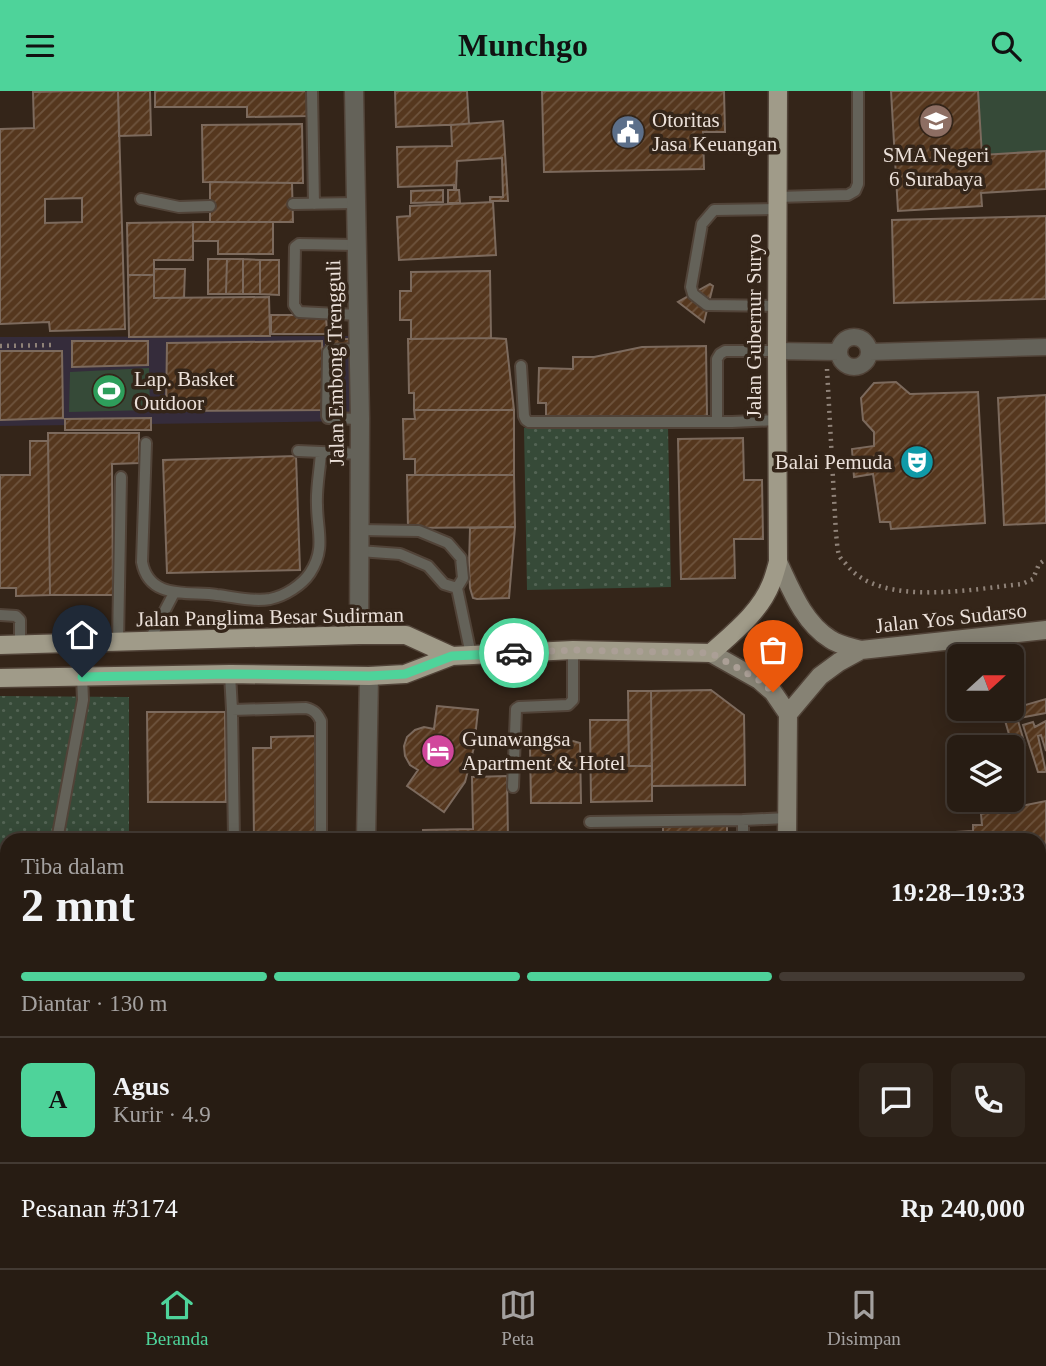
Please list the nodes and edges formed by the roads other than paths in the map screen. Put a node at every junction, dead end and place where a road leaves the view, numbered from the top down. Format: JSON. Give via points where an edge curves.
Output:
{"nodes":[{"id":1,"x":312,"y":91,"type":"edge"},
{"id":2,"x":354,"y":91,"type":"edge"},
{"id":3,"x":778,"y":91,"type":"edge"},
{"id":4,"x":858,"y":91,"type":"edge"},
{"id":5,"x":141,"y":199,"type":"dead end"},
{"id":6,"x":357,"y":203,"type":"junction"},
{"id":7,"x":777,"y":203,"type":"junction"},
{"id":8,"x":293,"y":204,"type":"dead end"},
{"id":9,"x":314,"y":204,"type":"junction"},
{"id":10,"x":210,"y":206,"type":"dead end"},
{"id":11,"x":357,"y":245,"type":"junction"},
{"id":12,"x":777,"y":306,"type":"junction"},
{"id":13,"x":358,"y":315,"type":"junction"},
{"id":14,"x":1046,"y":347,"type":"edge"},
{"id":15,"x":358,"y":349,"type":"junction"},
{"id":16,"x":777,"y":351,"type":"junction"},
{"id":17,"x":521,"y":366,"type":"dead end"},
{"id":18,"x":359,"y":419,"type":"junction"},
{"id":19,"x":777,"y":420,"type":"junction"},
{"id":20,"x":718,"y":422,"type":"junction"},
{"id":21,"x":146,"y":443,"type":"dead end"},
{"id":22,"x":299,"y":451,"type":"dead end"},
{"id":23,"x":321,"y":452,"type":"junction"},
{"id":24,"x":359,"y":454,"type":"junction"},
{"id":25,"x":121,"y":477,"type":"dead end"},
{"id":26,"x":360,"y":530,"type":"junction"},
{"id":27,"x":359,"y":551,"type":"junction"},
{"id":28,"x":778,"y":562,"type":"junction"},
{"id":29,"x":457,"y":588,"type":"junction"},
{"id":30,"x":174,"y":593,"type":"junction"},
{"id":31,"x":0,"y":615,"type":"edge"},
{"id":32,"x":1046,"y":630,"type":"edge"},
{"id":33,"x":359,"y":635,"type":"junction"},
{"id":34,"x":149,"y":641,"type":"junction"},
{"id":35,"x":118,"y":642,"type":"junction"},
{"id":36,"x":0,"y":645,"type":"edge"},
{"id":37,"x":19,"y":645,"type":"junction"},
{"id":38,"x":573,"y":650,"type":"junction"},
{"id":39,"x":861,"y":650,"type":"junction"},
{"id":40,"x":711,"y":653,"type":"junction"},
{"id":41,"x":471,"y":655,"type":"junction"},
{"id":42,"x":452,"y":656,"type":"junction"},
{"id":43,"x":230,"y":674,"type":"junction"},
{"id":44,"x":369,"y":676,"type":"junction"},
{"id":45,"x":82,"y":677,"type":"junction"},
{"id":46,"x":0,"y":678,"type":"edge"},
{"id":47,"x":232,"y":710,"type":"junction"},
{"id":48,"x":788,"y":714,"type":"junction"},
{"id":49,"x":513,"y":787,"type":"dead end"},
{"id":50,"x":787,"y":818,"type":"junction"},
{"id":51,"x":743,"y":820,"type":"junction"},
{"id":52,"x":590,"y":822,"type":"dead end"},
{"id":53,"x":58,"y":833,"type":"edge"},
{"id":54,"x":234,"y":833,"type":"edge"},
{"id":55,"x":321,"y":833,"type":"edge"},
{"id":56,"x":366,"y":833,"type":"edge"},
{"id":57,"x":743,"y":833,"type":"edge"},
{"id":58,"x":787,"y":833,"type":"edge"}],
"edges":[{"from":1,"to":9,"type":"lane"},
{"from":2,"to":6,"type":"street","name":"Jalan Embong Trengguli"},
{"from":3,"to":7,"type":"main road","name":"Jalan Gubernur Suryo"},
{"from":4,"to":7,"type":"lane","via":[[855,191]]},
{"from":5,"to":10,"type":"lane","via":[[179,207]]},
{"from":6,"to":9,"type":"lane"},
{"from":6,"to":11,"type":"street","name":"Jalan Embong Trengguli"},
{"from":7,"to":12,"type":"main road","name":"Jalan Gubernur Suryo"},
{"from":7,"to":12,"type":"lane","via":[[714,211],[702,224],[691,287],[707,305]]},
{"from":8,"to":9,"type":"lane"},
{"from":11,"to":13,"type":"street","name":"Jalan Embong Trengguli"},
{"from":11,"to":13,"type":"lane","via":[[295,247],[294,305],[299,311]]},
{"from":12,"to":16,"type":"main road","name":"Jalan Gubernur Suryo"},
{"from":13,"to":15,"type":"street","name":"Jalan Embong Trengguli"},
{"from":14,"to":16,"type":"street","via":[[870,352],[864,339],[850,337],[833,351]]},
{"from":15,"to":18,"type":"street","name":"Jalan Embong Trengguli"},
{"from":15,"to":18,"type":"lane","via":[[328,352],[327,416]]},
{"from":16,"to":19,"type":"main road","name":"Jalan Gubernur Suryo"},
{"from":16,"to":20,"type":"lane","via":[[720,354]]},
{"from":17,"to":20,"type":"lane","via":[[524,416],[529,422]]},
{"from":18,"to":24,"type":"street","name":"Jalan Embong Trengguli"},
{"from":19,"to":20,"type":"lane"},
{"from":19,"to":28,"type":"main road","name":"Jalan Gubernur Suryo"},
{"from":21,"to":30,"type":"lane","via":[[144,574]]},
{"from":22,"to":23,"type":"lane"},
{"from":23,"to":24,"type":"lane"},
{"from":23,"to":30,"type":"lane","via":[[320,550],[304,579],[272,599]]},
{"from":24,"to":26,"type":"street","name":"Jalan Embong Trengguli"},
{"from":25,"to":35,"type":"lane"},
{"from":26,"to":27,"type":"street","name":"Jalan Embong Trengguli"},
{"from":26,"to":29,"type":"lane","via":[[419,531],[448,543],[461,558],[463,578]]},
{"from":27,"to":29,"type":"lane","via":[[400,554],[428,566],[444,584]]},
{"from":27,"to":33,"type":"street","name":"Jalan Embong Trengguli"},
{"from":28,"to":39,"type":"main road","name":"Jalan Gubernur Suryo","via":[[814,626],[831,641]]},
{"from":28,"to":40,"type":"main road","name":"Jalan Gubernur Suryo","via":[[762,601]]},
{"from":29,"to":41,"type":"lane"},
{"from":30,"to":34,"type":"lane"},
{"from":31,"to":37,"type":"lane","via":[[19,617]]},
{"from":32,"to":39,"type":"main road","name":"Jalan Yos Sudarso"},
{"from":33,"to":34,"type":"main road","name":"Jalan Panglima Besar Sudirman"},
{"from":33,"to":42,"type":"main road","name":"Jalan Panglima Besar Sudirman","via":[[406,635]]},
{"from":34,"to":35,"type":"main road","name":"Jalan Panglima Besar Sudirman"},
{"from":35,"to":37,"type":"main road","name":"Jalan Panglima Besar Sudirman"},
{"from":36,"to":37,"type":"main road","name":"Jalan Panglima Besar Sudirman"},
{"from":38,"to":40,"type":"main road","name":"Jalan Panglima Besar Sudirman"},
{"from":38,"to":41,"type":"main road","name":"Jalan Panglima Besar Sudirman"},
{"from":38,"to":49,"type":"lane","via":[[571,703],[522,707],[514,713]]},
{"from":39,"to":48,"type":"main road","via":[[820,676]]},
{"from":40,"to":48,"type":"main road","via":[[759,680]]},
{"from":41,"to":42,"type":"main road","name":"Jalan Panglima Besar Sudirman"},
{"from":42,"to":44,"type":"main road","name":"Jalan Panglima Besar Sudirman","via":[[405,674]]},
{"from":43,"to":44,"type":"main road","name":"Jalan Panglima Besar Sudirman"},
{"from":43,"to":45,"type":"main road","name":"Jalan Panglima Besar Sudirman"},
{"from":43,"to":47,"type":"lane"},
{"from":44,"to":56,"type":"street"},
{"from":45,"to":46,"type":"main road","name":"Jalan Panglima Besar Sudirman"},
{"from":45,"to":53,"type":"lane","via":[[83,700]]},
{"from":47,"to":54,"type":"lane"},
{"from":47,"to":55,"type":"lane","via":[[306,708],[318,713]]},
{"from":48,"to":50,"type":"main road"},
{"from":50,"to":51,"type":"lane"},
{"from":50,"to":58,"type":"main road"},
{"from":51,"to":52,"type":"lane"},
{"from":51,"to":57,"type":"lane"}]}
